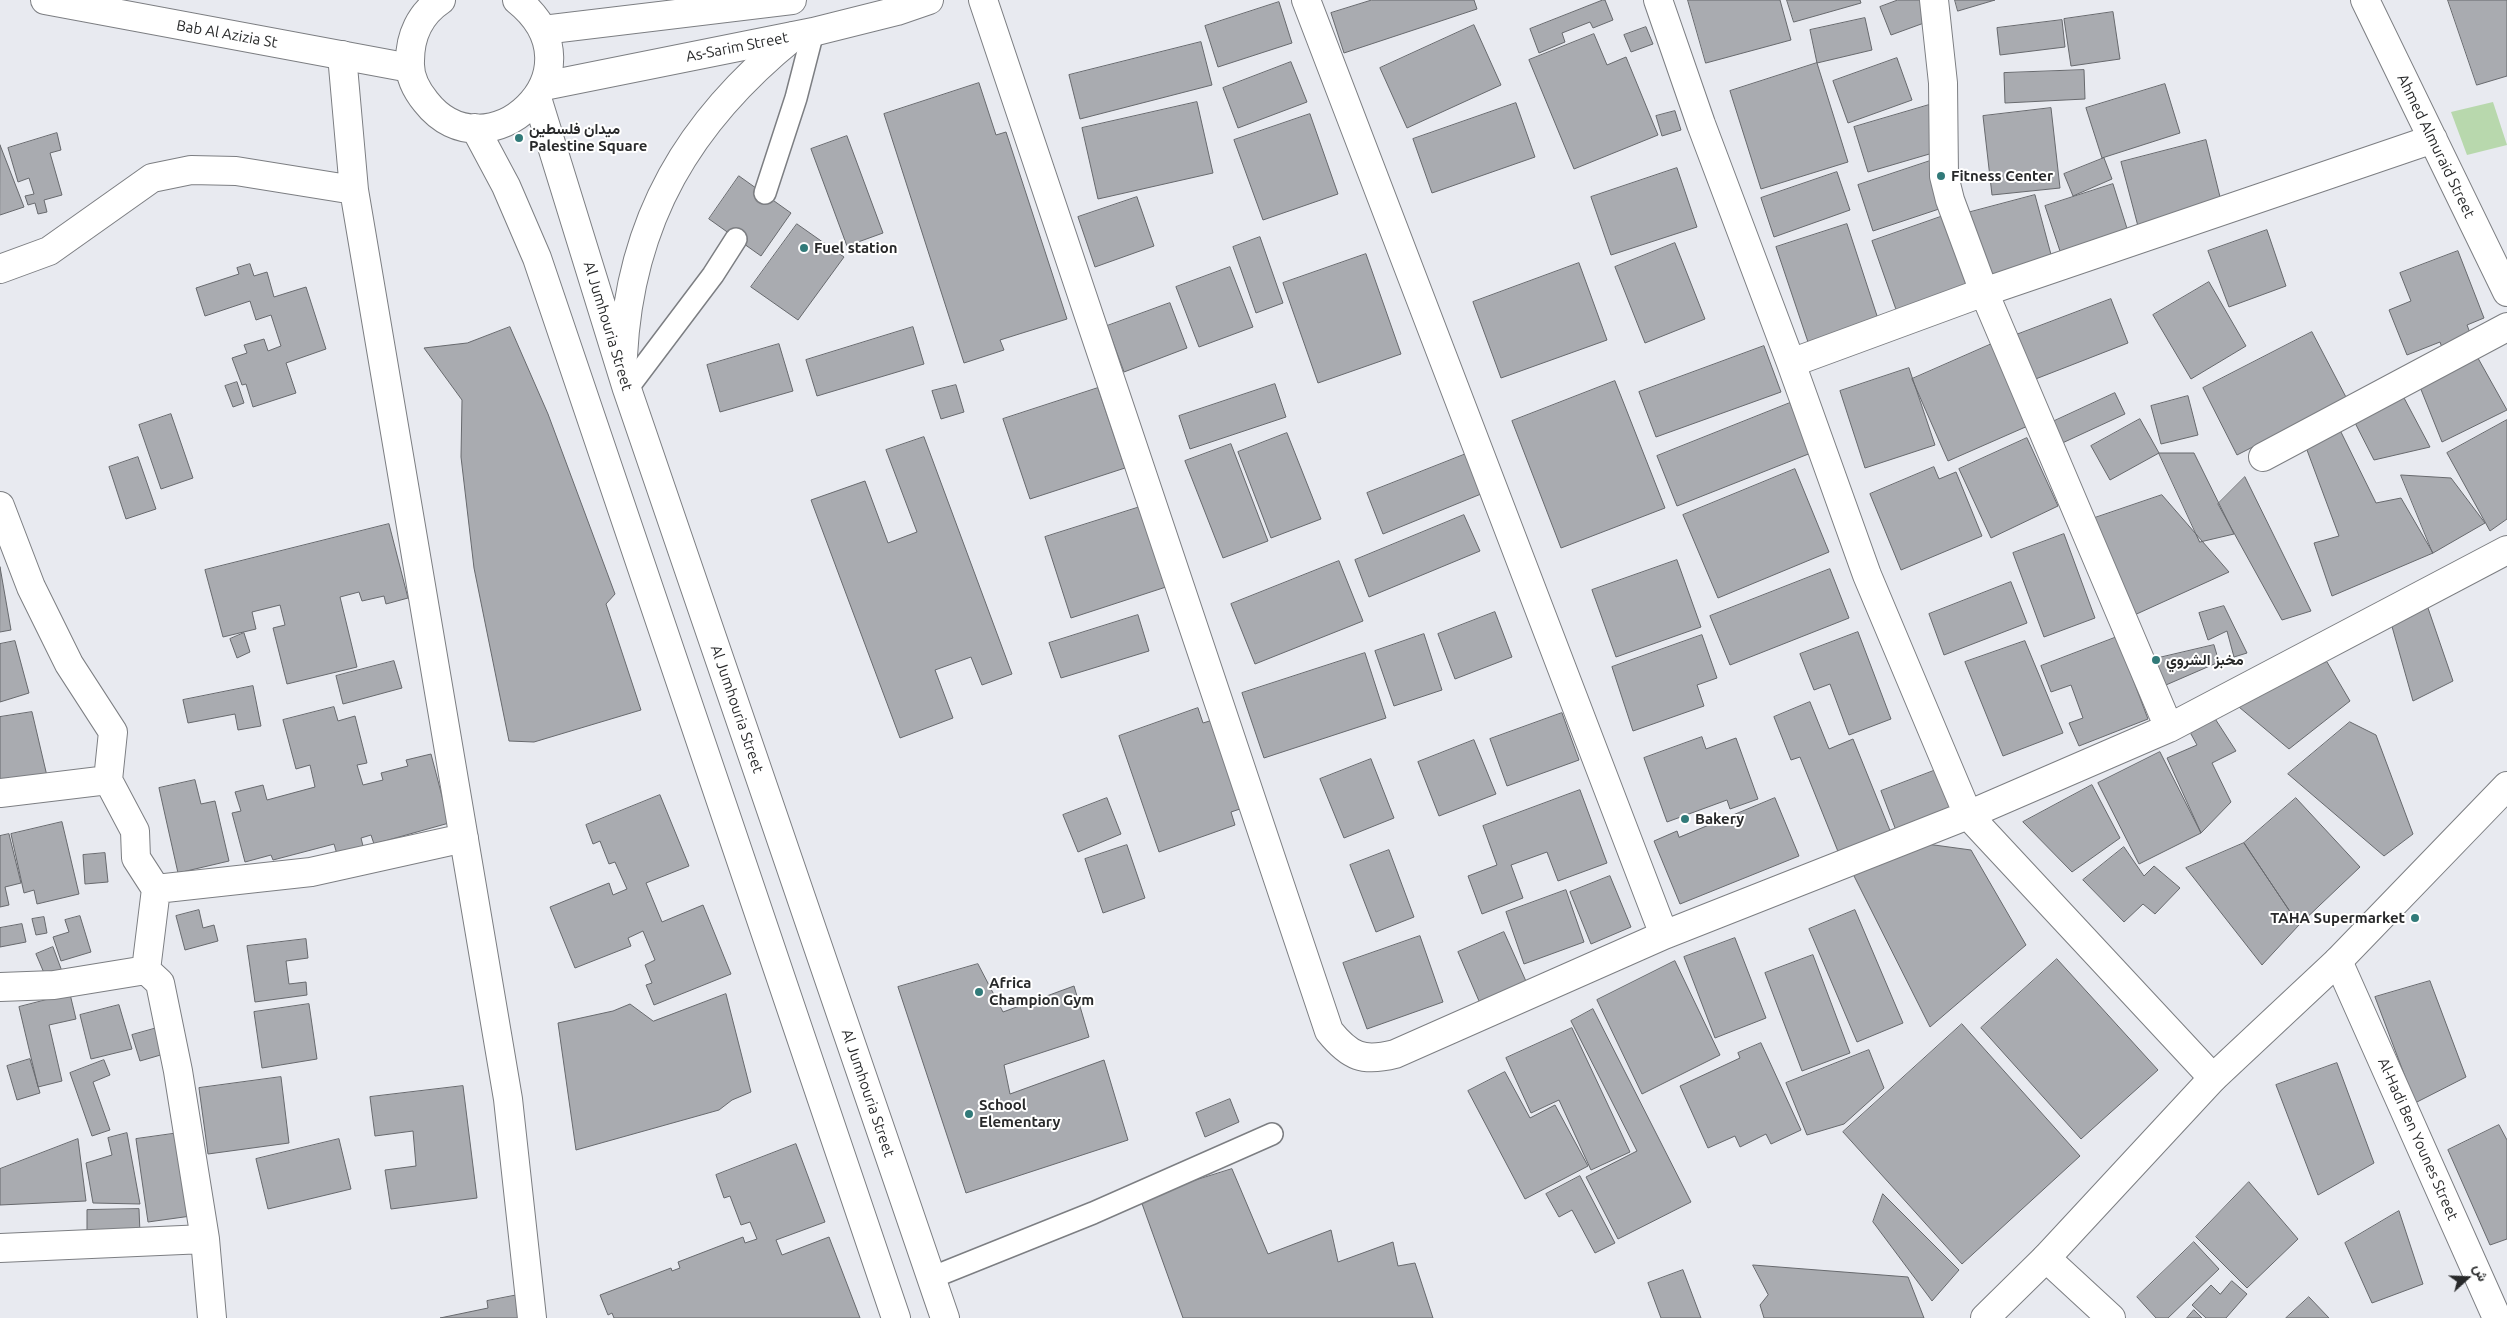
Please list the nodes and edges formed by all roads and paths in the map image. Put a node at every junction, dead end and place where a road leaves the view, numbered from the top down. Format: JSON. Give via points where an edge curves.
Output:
{"nodes":[{"id":1,"x":46,"y":0,"type":"edge"},
{"id":2,"x":442,"y":0,"type":"edge"},
{"id":3,"x":517,"y":0,"type":"edge"},
{"id":4,"x":792,"y":0,"type":"edge"},
{"id":5,"x":929,"y":0,"type":"edge"},
{"id":6,"x":983,"y":0,"type":"edge"},
{"id":7,"x":1306,"y":0,"type":"edge"},
{"id":8,"x":1658,"y":0,"type":"edge"},
{"id":9,"x":1934,"y":0,"type":"edge"},
{"id":10,"x":2365,"y":0,"type":"edge"},
{"id":11,"x":418,"y":12,"type":"edge"},
{"id":12,"x":543,"y":30,"type":"junction"},
{"id":13,"x":803,"y":34,"type":"junction"},
{"id":14,"x":342,"y":55,"type":"junction"},
{"id":15,"x":410,"y":68,"type":"junction"},
{"id":16,"x":540,"y":92,"type":"junction"},
{"id":17,"x":475,"y":128,"type":"junction"},
{"id":18,"x":2433,"y":139,"type":"junction"},
{"id":19,"x":354,"y":190,"type":"junction"},
{"id":20,"x":765,"y":193,"type":"dead end"},
{"id":21,"x":736,"y":239,"type":"dead end"},
{"id":22,"x":0,"y":269,"type":"edge"},
{"id":23,"x":1984,"y":292,"type":"junction"},
{"id":24,"x":2507,"y":292,"type":"edge"},
{"id":25,"x":2507,"y":327,"type":"edge"},
{"id":26,"x":1791,"y":363,"type":"junction"},
{"id":27,"x":624,"y":381,"type":"junction"},
{"id":28,"x":2263,"y":457,"type":"dead end"},
{"id":29,"x":0,"y":506,"type":"edge"},
{"id":30,"x":2507,"y":550,"type":"edge"},
{"id":31,"x":2169,"y":728,"type":"junction"},
{"id":32,"x":108,"y":780,"type":"junction"},
{"id":33,"x":2507,"y":786,"type":"edge"},
{"id":34,"x":0,"y":793,"type":"edge"},
{"id":35,"x":1968,"y":815,"type":"junction"},
{"id":36,"x":464,"y":838,"type":"junction"},
{"id":37,"x":156,"y":888,"type":"junction"},
{"id":38,"x":1664,"y":935,"type":"junction"},
{"id":39,"x":2338,"y":961,"type":"junction"},
{"id":40,"x":146,"y":970,"type":"junction"},
{"id":41,"x":0,"y":987,"type":"edge"},
{"id":42,"x":2213,"y":1078,"type":"junction"},
{"id":43,"x":1272,"y":1134,"type":"dead end"},
{"id":44,"x":205,"y":1239,"type":"junction"},
{"id":45,"x":0,"y":1248,"type":"edge"},
{"id":46,"x":2046,"y":1258,"type":"junction"},
{"id":47,"x":931,"y":1278,"type":"junction"},
{"id":48,"x":212,"y":1318,"type":"edge"},
{"id":49,"x":532,"y":1318,"type":"edge"},
{"id":50,"x":896,"y":1318,"type":"edge"},
{"id":51,"x":945,"y":1318,"type":"edge"},
{"id":52,"x":1985,"y":1318,"type":"edge"},
{"id":53,"x":2111,"y":1318,"type":"edge"},
{"id":54,"x":2497,"y":1318,"type":"edge"}],
"edges":[{"from":1,"to":14,"type":"street","name":"Bab Al Azizia St"},
{"from":2,"to":11,"type":"street"},
{"from":3,"to":12,"type":"street","via":[[531,12]]},
{"from":4,"to":12,"type":"street"},
{"from":5,"to":13,"type":"street","name":"As-Sarim Street"},
{"from":6,"to":38,"type":"street","via":[[1329,1032],[1341,1046],[1357,1056],[1376,1058],[1395,1054]]},
{"from":7,"to":38,"type":"street"},
{"from":8,"to":26,"type":"street"},
{"from":9,"to":23,"type":"street","via":[[1943,83],[1944,176]]},
{"from":10,"to":18,"type":"street","name":"Ahmed Almuraid Street"},
{"from":11,"to":15,"type":"street","via":[[410,46]]},
{"from":12,"to":16,"type":"street","via":[[548,68]]},
{"from":13,"to":16,"type":"street","name":"As-Sarim Street"},
{"from":13,"to":20,"type":"lane","via":[[796,98]]},
{"from":13,"to":27,"type":"street","via":[[760,63],[729,94],[678,165],[658,203],[631,286],[624,329]]},
{"from":14,"to":15,"type":"street","name":"Bab Al Azizia St"},
{"from":14,"to":19,"type":"street"},
{"from":15,"to":17,"type":"street","via":[[417,91],[432,110],[452,123]]},
{"from":16,"to":17,"type":"street","via":[[521,115],[500,126]]},
{"from":16,"to":27,"type":"street","name":"Al Jumhouria Street"},
{"from":17,"to":50,"type":"street","via":[[506,186],[538,258]]},
{"from":18,"to":23,"type":"street"},
{"from":18,"to":24,"type":"street","name":"Ahmed Almuraid Street"},
{"from":19,"to":22,"type":"street","via":[[236,171],[191,170],[152,178],[48,251]]},
{"from":19,"to":36,"type":"street"},
{"from":21,"to":27,"type":"lane","via":[[713,275]]},
{"from":23,"to":26,"type":"street"},
{"from":23,"to":31,"type":"street"},
{"from":25,"to":28,"type":"street"},
{"from":26,"to":35,"type":"street","via":[[1867,575]]},
{"from":27,"to":47,"type":"street","name":"Al Jumhouria Street"},
{"from":29,"to":32,"type":"street","via":[[31,587],[69,664],[113,732]]},
{"from":30,"to":31,"type":"street"},
{"from":31,"to":35,"type":"street"},
{"from":32,"to":34,"type":"street"},
{"from":32,"to":37,"type":"street","via":[[135,831],[136,858]]},
{"from":33,"to":39,"type":"street"},
{"from":35,"to":38,"type":"street"},
{"from":35,"to":42,"type":"street"},
{"from":36,"to":37,"type":"street","via":[[311,872]]},
{"from":36,"to":49,"type":"street","via":[[508,1099]]},
{"from":37,"to":40,"type":"street"},
{"from":39,"to":42,"type":"street"},
{"from":39,"to":54,"type":"street","name":"Al-Hadi Ben Younes Street"},
{"from":40,"to":41,"type":"street","via":[[54,986]]},
{"from":40,"to":44,"type":"street","via":[[160,983]]},
{"from":42,"to":46,"type":"street"},
{"from":43,"to":47,"type":"lane","via":[[1093,1213]]},
{"from":44,"to":45,"type":"street"},
{"from":44,"to":48,"type":"street"},
{"from":46,"to":52,"type":"street"},
{"from":46,"to":53,"type":"street"},
{"from":47,"to":51,"type":"street","name":"Al Jumhouria Street"}]}
